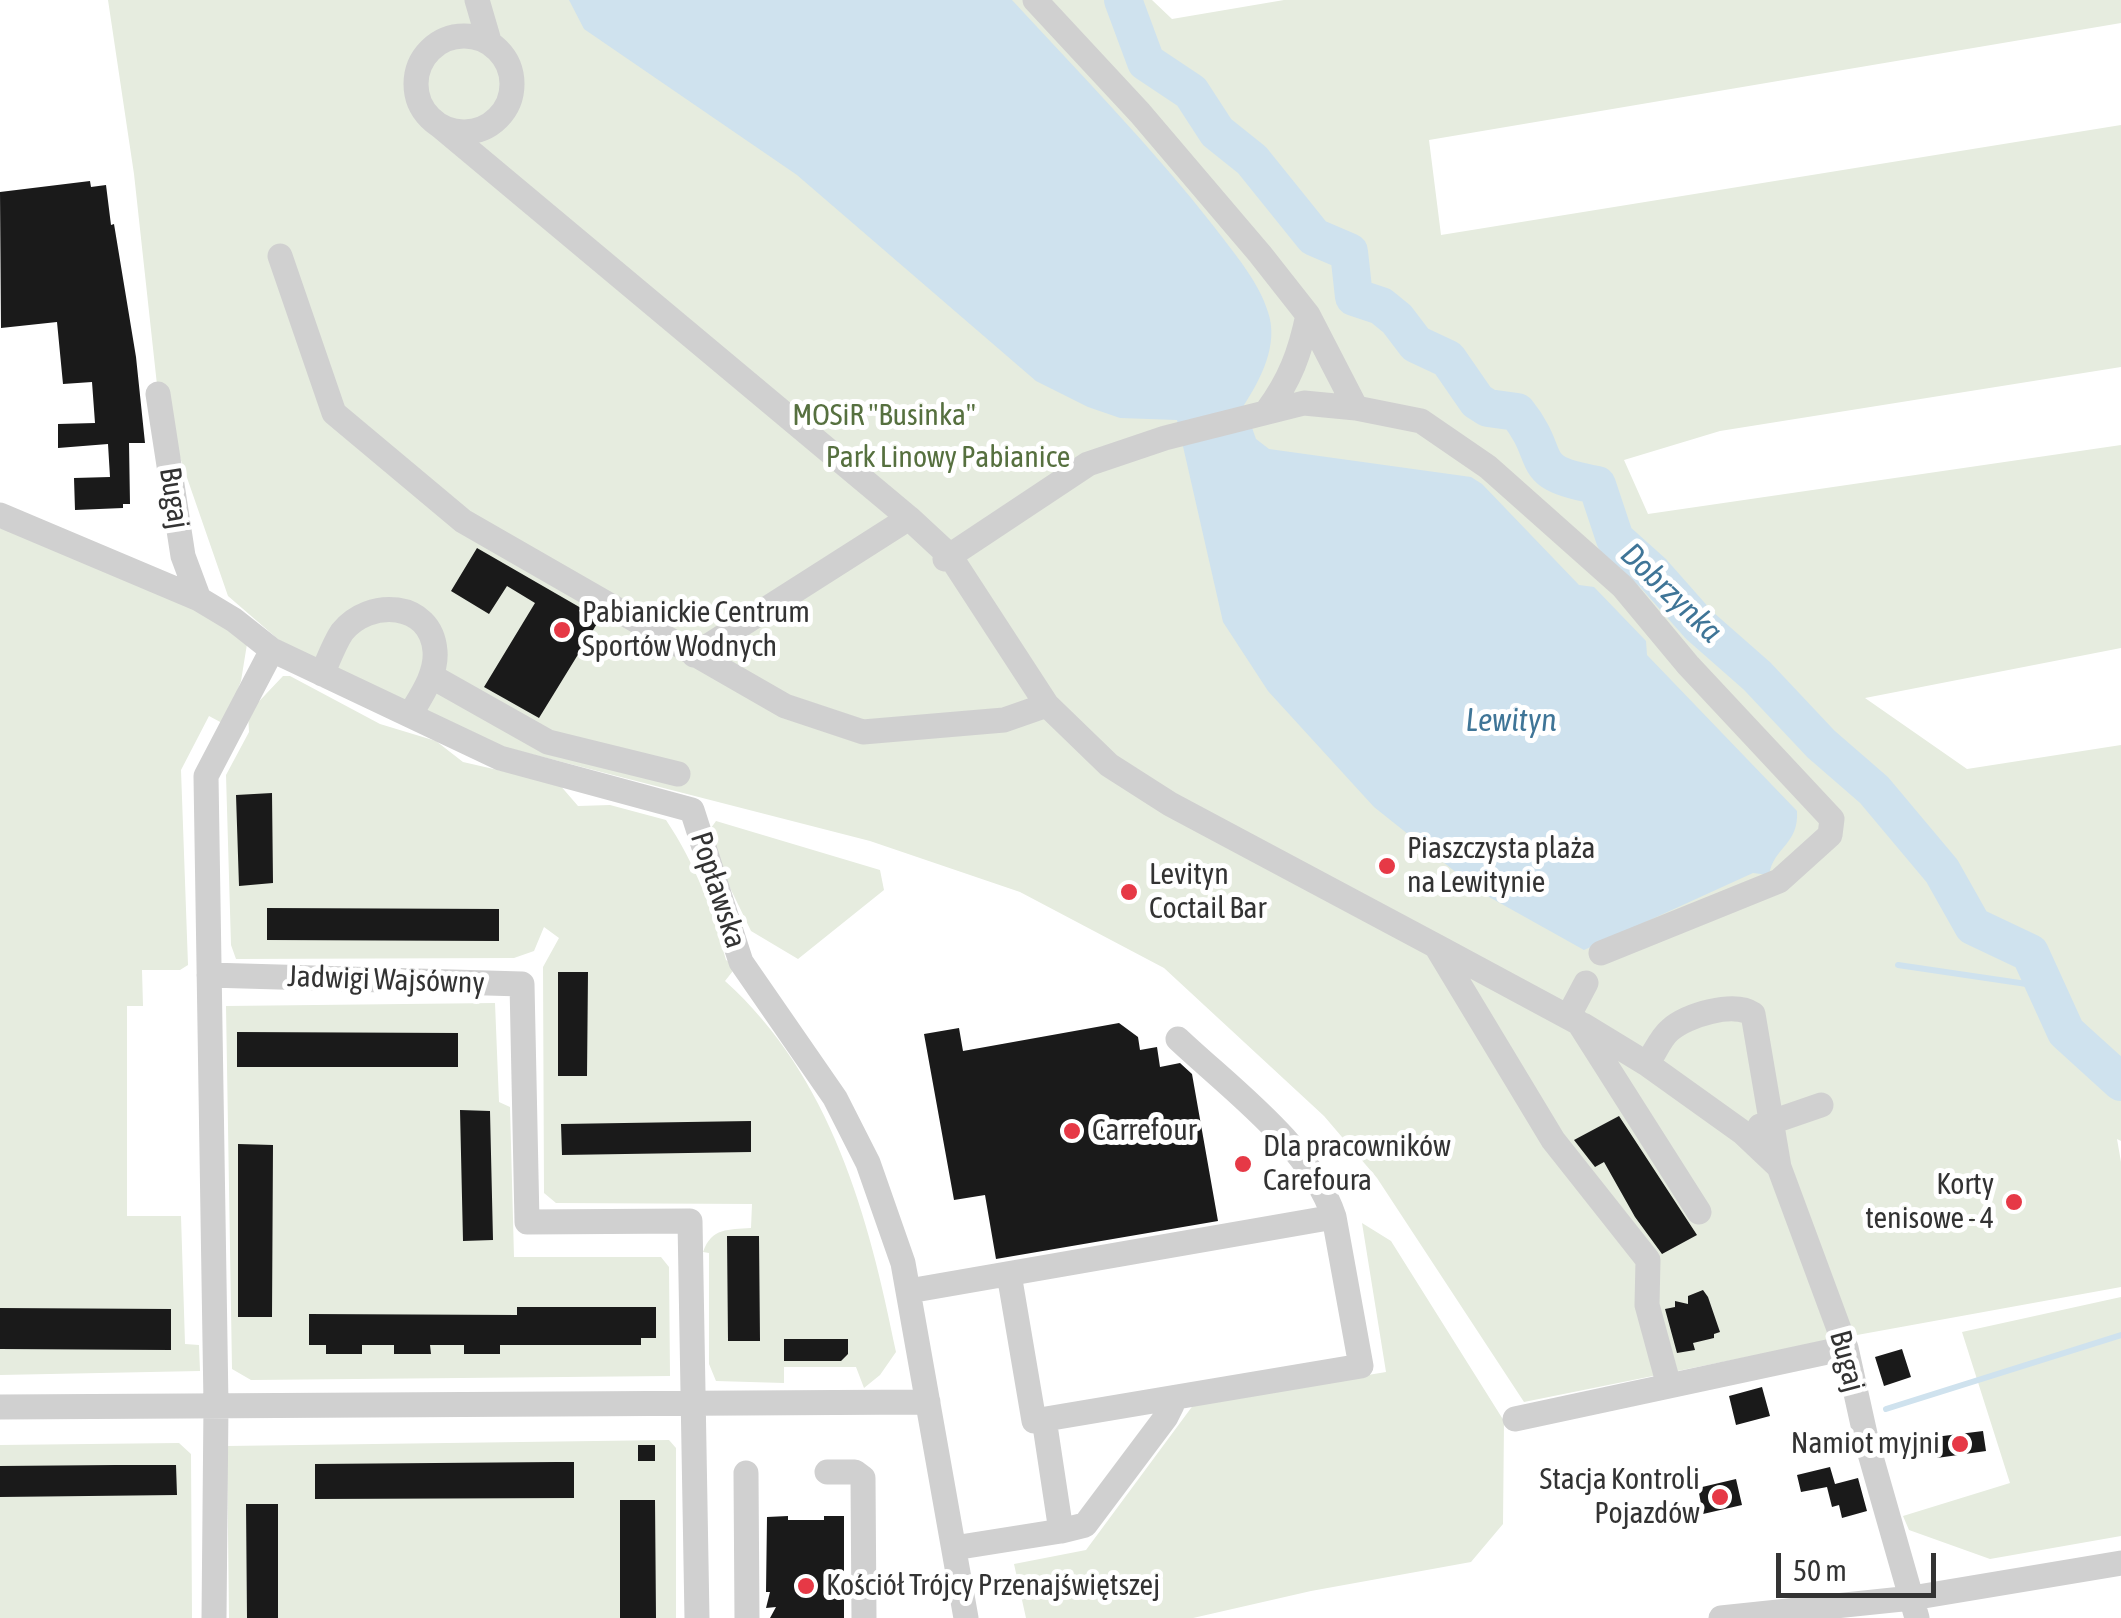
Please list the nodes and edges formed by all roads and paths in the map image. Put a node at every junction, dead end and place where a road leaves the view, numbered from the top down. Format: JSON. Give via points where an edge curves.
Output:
{"nodes":[{"id":1,"x":477,"y":0,"type":"edge"},
{"id":2,"x":1034,"y":0,"type":"edge"},
{"id":3,"x":489,"y":42,"type":"junction"},
{"id":4,"x":440,"y":126,"type":"junction"},
{"id":5,"x":280,"y":256,"type":"dead end"},
{"id":6,"x":1308,"y":315,"type":"junction"},
{"id":7,"x":158,"y":394,"type":"dead end"},
{"id":8,"x":1356,"y":408,"type":"junction"},
{"id":9,"x":1260,"y":413,"type":"junction"},
{"id":10,"x":0,"y":515,"type":"edge"},
{"id":11,"x":909,"y":518,"type":"junction"},
{"id":12,"x":947,"y":558,"type":"junction"},
{"id":13,"x":199,"y":600,"type":"junction"},
{"id":14,"x":272,"y":650,"type":"junction"},
{"id":15,"x":694,"y":656,"type":"junction"},
{"id":16,"x":322,"y":674,"type":"junction"},
{"id":17,"x":432,"y":676,"type":"junction"},
{"id":18,"x":1047,"y":705,"type":"junction"},
{"id":19,"x":410,"y":715,"type":"junction"},
{"id":20,"x":678,"y":774,"type":"dead end"},
{"id":21,"x":1436,"y":946,"type":"junction"},
{"id":22,"x":1601,"y":953,"type":"dead end"},
{"id":23,"x":209,"y":975,"type":"junction"},
{"id":24,"x":1586,"y":982,"type":"dead end"},
{"id":25,"x":1573,"y":1020,"type":"junction"},
{"id":26,"x":1178,"y":1039,"type":"dead end"},
{"id":27,"x":1648,"y":1064,"type":"junction"},
{"id":28,"x":1821,"y":1105,"type":"dead end"},
{"id":29,"x":1772,"y":1122,"type":"junction"},
{"id":30,"x":1742,"y":1132,"type":"junction"},
{"id":31,"x":1779,"y":1168,"type":"junction"},
{"id":32,"x":1698,"y":1212,"type":"dead end"},
{"id":33,"x":1334,"y":1217,"type":"junction"},
{"id":34,"x":1009,"y":1274,"type":"junction"},
{"id":35,"x":909,"y":1292,"type":"junction"},
{"id":36,"x":1846,"y":1348,"type":"junction"},
{"id":37,"x":1669,"y":1386,"type":"junction"},
{"id":38,"x":1171,"y":1398,"type":"junction"},
{"id":39,"x":928,"y":1402,"type":"junction"},
{"id":40,"x":693,"y":1403,"type":"junction"},
{"id":41,"x":216,"y":1404,"type":"junction"},
{"id":42,"x":0,"y":1408,"type":"edge"},
{"id":43,"x":1516,"y":1419,"type":"dead end"},
{"id":44,"x":1044,"y":1420,"type":"junction"},
{"id":45,"x":827,"y":1472,"type":"dead end"},
{"id":46,"x":746,"y":1473,"type":"dead end"},
{"id":47,"x":1061,"y":1531,"type":"junction"},
{"id":48,"x":954,"y":1548,"type":"junction"},
{"id":49,"x":2121,"y":1564,"type":"edge"},
{"id":50,"x":1914,"y":1608,"type":"edge"},
{"id":51,"x":214,"y":1618,"type":"edge"},
{"id":52,"x":697,"y":1618,"type":"edge"},
{"id":53,"x":748,"y":1618,"type":"edge"},
{"id":54,"x":864,"y":1618,"type":"edge"},
{"id":55,"x":966,"y":1618,"type":"edge"},
{"id":56,"x":1721,"y":1618,"type":"edge"}],
"edges":[{"from":1,"to":3,"type":"street"},
{"from":2,"to":6,"type":"street","via":[[1140,113]]},
{"from":3,"to":4,"type":"street","via":[[509,64],[507,108],[470,132]]},
{"from":3,"to":4,"type":"street","via":[[456,36],[427,52],[418,67],[418,100]]},
{"from":4,"to":11,"type":"street"},
{"from":5,"to":15,"type":"street","via":[[334,413],[463,521]]},
{"from":6,"to":8,"type":"street"},
{"from":6,"to":9,"type":"street","via":[[1298,360]]},
{"from":7,"to":13,"type":"street","name":"Bugaj","via":[[183,556]]},
{"from":8,"to":9,"type":"street","via":[[1304,403]]},
{"from":8,"to":22,"type":"street","via":[[1421,420],[1488,467],[1623,587],[1832,819],[1830,836],[1779,880]]},
{"from":9,"to":12,"type":"street","via":[[1088,464]]},
{"from":10,"to":13,"type":"street","name":"Popławska"},
{"from":11,"to":12,"type":"street"},
{"from":11,"to":15,"type":"street"},
{"from":12,"to":18,"type":"street"},
{"from":13,"to":14,"type":"street","name":"Popławska"},
{"from":14,"to":16,"type":"street","name":"Popławska"},
{"from":14,"to":23,"type":"street","via":[[206,776]]},
{"from":15,"to":18,"type":"street","via":[[785,706],[863,732],[1004,720]]},
{"from":16,"to":17,"type":"street","via":[[341,634],[370,611],[387,608],[404,610],[431,634]]},
{"from":16,"to":19,"type":"street","name":"Popławska"},
{"from":17,"to":19,"type":"street"},
{"from":17,"to":20,"type":"street","via":[[548,742]]},
{"from":18,"to":21,"type":"street","via":[[1110,765],[1155,795]]},
{"from":19,"to":35,"type":"street","name":"Popławska","via":[[500,758],[692,810],[741,962],[826,1084],[868,1162]]},
{"from":21,"to":25,"type":"street"},
{"from":21,"to":37,"type":"street","via":[[1553,1140],[1648,1260],[1647,1305]]},
{"from":23,"to":40,"type":"street","name":"Jadwigi Wajsówny","via":[[522,984],[527,1222],[690,1222]]},
{"from":23,"to":41,"type":"street"},
{"from":24,"to":25,"type":"street"},
{"from":25,"to":27,"type":"street"},
{"from":25,"to":32,"type":"street"},
{"from":26,"to":33,"type":"street","via":[[1310,1168]]},
{"from":27,"to":29,"type":"street","via":[[1669,1030],[1712,1010],[1748,1010],[1754,1014]]},
{"from":27,"to":30,"type":"street"},
{"from":28,"to":29,"type":"street"},
{"from":29,"to":30,"type":"street"},
{"from":29,"to":31,"type":"street"},
{"from":30,"to":31,"type":"street"},
{"from":31,"to":36,"type":"street","name":"Bugaj"},
{"from":33,"to":34,"type":"street"},
{"from":33,"to":38,"type":"street","via":[[1360,1366]]},
{"from":34,"to":35,"type":"street"},
{"from":34,"to":44,"type":"street","via":[[1034,1421]]},
{"from":35,"to":39,"type":"street","name":"Popławska"},
{"from":36,"to":37,"type":"street"},
{"from":36,"to":50,"type":"street","name":"Bugaj"},
{"from":37,"to":43,"type":"street"},
{"from":38,"to":44,"type":"street"},
{"from":38,"to":47,"type":"street","via":[[1160,1426],[1085,1526]]},
{"from":39,"to":40,"type":"street"},
{"from":39,"to":48,"type":"street","name":"Popławska"},
{"from":40,"to":41,"type":"street"},
{"from":40,"to":52,"type":"street"},
{"from":41,"to":42,"type":"street"},
{"from":41,"to":51,"type":"street"},
{"from":44,"to":47,"type":"street"},
{"from":45,"to":54,"type":"street","via":[[863,1478]]},
{"from":46,"to":53,"type":"street"},
{"from":47,"to":48,"type":"street"},
{"from":48,"to":55,"type":"street","name":"Popławska"},
{"from":49,"to":50,"type":"street"},
{"from":50,"to":56,"type":"street"}]}
